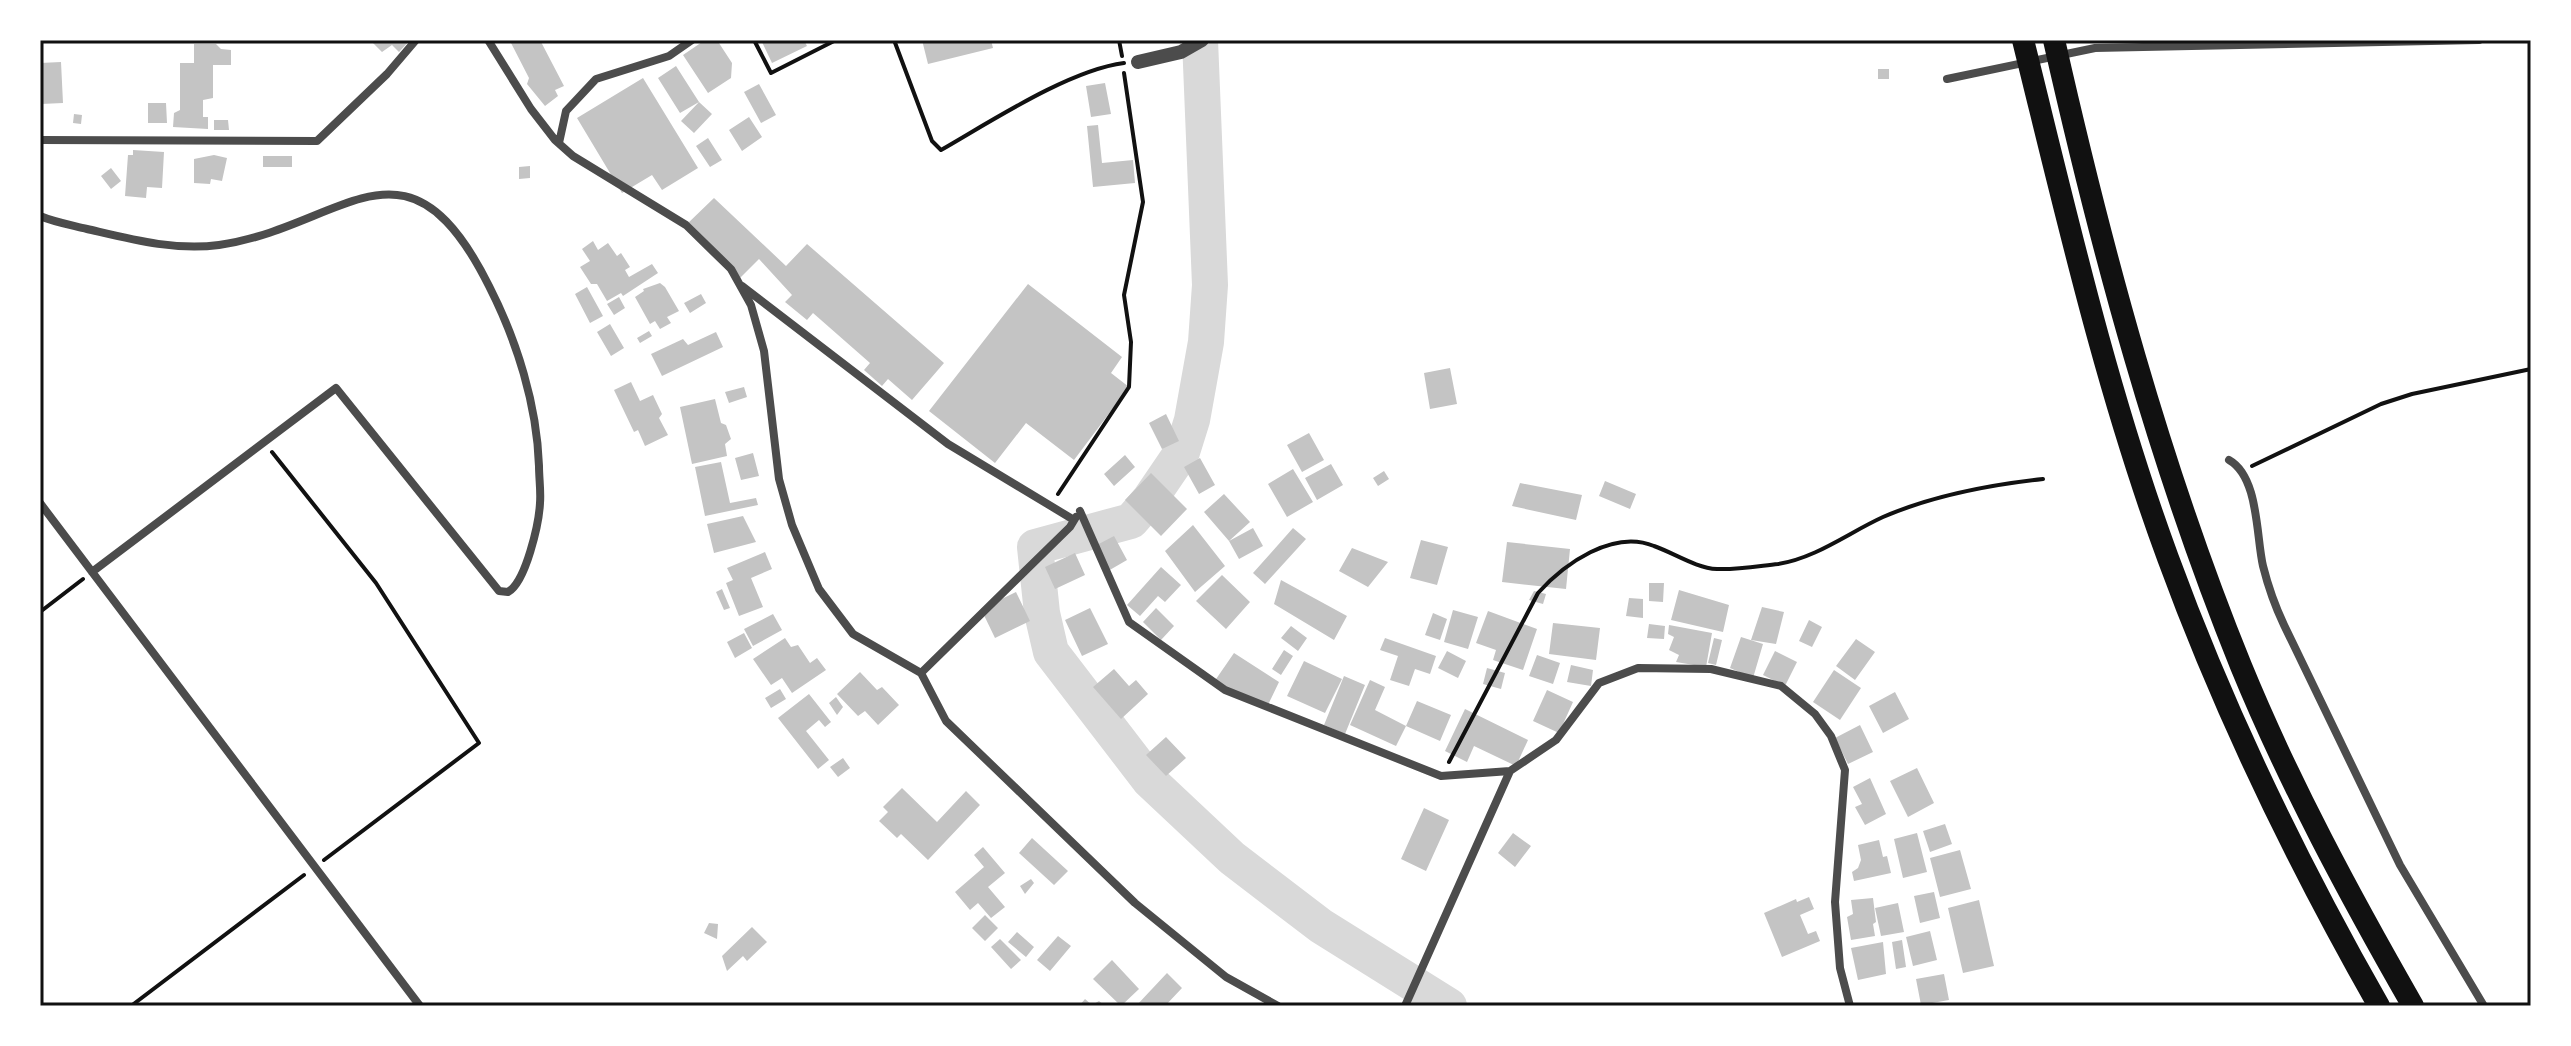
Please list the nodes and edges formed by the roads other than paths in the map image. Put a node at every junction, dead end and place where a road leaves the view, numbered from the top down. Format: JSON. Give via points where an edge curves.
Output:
{"nodes":[{"id":1,"x":416,"y":40,"type":"edge"},
{"id":2,"x":488,"y":40,"type":"edge"},
{"id":3,"x":692,"y":40,"type":"edge"},
{"id":4,"x":1202,"y":40,"type":"edge"},
{"id":5,"x":2023,"y":40,"type":"edge"},
{"id":6,"x":2054,"y":40,"type":"edge"},
{"id":7,"x":2479,"y":40,"type":"edge"},
{"id":8,"x":1130,"y":63,"type":"road end"},
{"id":9,"x":1947,"y":79,"type":"dead end"},
{"id":10,"x":40,"y":140,"type":"edge"},
{"id":11,"x":559,"y":143,"type":"junction"},
{"id":12,"x":40,"y":216,"type":"edge"},
{"id":13,"x":736,"y":282,"type":"junction"},
{"id":14,"x":2229,"y":460,"type":"dead end"},
{"id":15,"x":40,"y":503,"type":"edge"},
{"id":16,"x":1074,"y":520,"type":"junction"},
{"id":17,"x":92,"y":572,"type":"junction"},
{"id":18,"x":921,"y":673,"type":"junction"},
{"id":19,"x":1510,"y":771,"type":"junction"},
{"id":20,"x":420,"y":1006,"type":"edge"},
{"id":21,"x":1278,"y":1006,"type":"edge"},
{"id":22,"x":1405,"y":1006,"type":"edge"},
{"id":23,"x":1850,"y":1006,"type":"edge"},
{"id":24,"x":2379,"y":1006,"type":"edge"},
{"id":25,"x":2413,"y":1006,"type":"edge"},
{"id":26,"x":2484,"y":1006,"type":"edge"}],
"edges":[{"from":1,"to":10,"type":"street","via":[[317,141]]},
{"from":2,"to":11,"type":"street"},
{"from":3,"to":11,"type":"street","via":[[669,56],[596,79],[566,111]]},
{"from":4,"to":8,"type":"street","via":[[1181,52]]},
{"from":5,"to":24,"type":"highway","via":[[2087,295],[2167,557],[2271,806]]},
{"from":6,"to":25,"type":"highway","via":[[2115,287],[2196,547],[2242,667],[2299,792]]},
{"from":7,"to":9,"type":"street","via":[[2095,48]]},
{"from":11,"to":13,"type":"street","via":[[686,225],[731,269]]},
{"from":12,"to":17,"type":"street","via":[[150,244],[217,245],[373,195],[412,197],[430,206],[462,237],[479,266],[527,382],[538,444],[540,505],[525,566],[508,592],[499,591],[336,388]]},
{"from":13,"to":16,"type":"street","via":[[948,444]]},
{"from":13,"to":18,"type":"street","via":[[751,305],[764,351],[779,479],[819,589],[853,634]]},
{"from":14,"to":26,"type":"street","via":[[2252,494],[2262,563],[2278,613],[2400,865]]},
{"from":15,"to":17,"type":"street"},
{"from":16,"to":18,"type":"street"},
{"from":16,"to":19,"type":"street","via":[[1080,511],[1129,622],[1225,690],[1441,776]]},
{"from":17,"to":20,"type":"street"},
{"from":18,"to":21,"type":"street","via":[[946,721],[1135,903],[1226,977]]},
{"from":19,"to":22,"type":"street"},
{"from":19,"to":23,"type":"street","via":[[1556,740],[1599,683],[1638,668],[1711,669],[1781,686],[1815,714],[1845,770],[1835,902],[1840,968]]}]}
